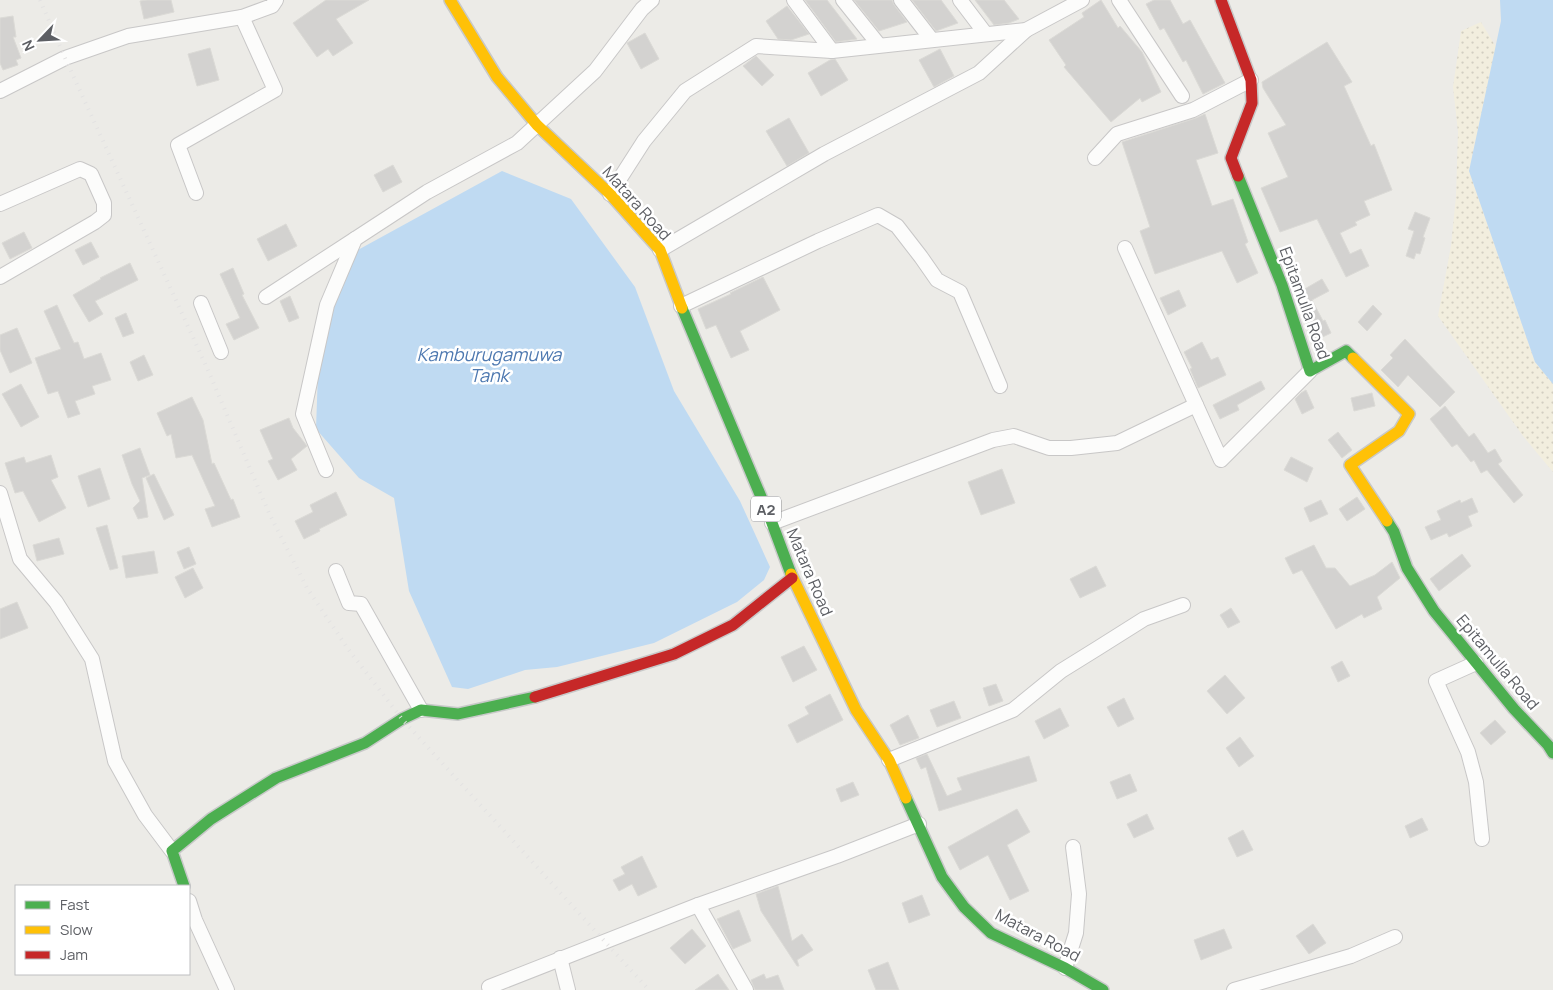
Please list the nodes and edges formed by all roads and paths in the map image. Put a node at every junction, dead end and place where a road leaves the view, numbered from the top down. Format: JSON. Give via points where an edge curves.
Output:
{"nodes":[{"id":1,"x":276,"y":0,"type":"edge"},
{"id":2,"x":450,"y":0,"type":"edge"},
{"id":3,"x":652,"y":0,"type":"edge"},
{"id":4,"x":794,"y":0,"type":"edge"},
{"id":5,"x":843,"y":0,"type":"edge"},
{"id":6,"x":901,"y":0,"type":"edge"},
{"id":7,"x":960,"y":0,"type":"edge"},
{"id":8,"x":1119,"y":0,"type":"edge"},
{"id":9,"x":1221,"y":0,"type":"edge"},
{"id":10,"x":1076,"y":2,"type":"edge"},
{"id":11,"x":242,"y":17,"type":"junction"},
{"id":12,"x":1026,"y":30,"type":"junction"},
{"id":13,"x":985,"y":33,"type":"junction"},
{"id":14,"x":932,"y":40,"type":"junction"},
{"id":15,"x":879,"y":45,"type":"junction"},
{"id":16,"x":832,"y":50,"type":"junction"},
{"id":17,"x":1251,"y":80,"type":"junction"},
{"id":18,"x":0,"y":91,"type":"edge"},
{"id":19,"x":1182,"y":96,"type":"dead end"},
{"id":20,"x":537,"y":125,"type":"junction"},
{"id":21,"x":1095,"y":158,"type":"dead end"},
{"id":22,"x":196,"y":193,"type":"dead end"},
{"id":23,"x":610,"y":194,"type":"junction"},
{"id":24,"x":0,"y":204,"type":"edge"},
{"id":25,"x":354,"y":239,"type":"junction"},
{"id":26,"x":1125,"y":248,"type":"dead end"},
{"id":27,"x":660,"y":250,"type":"junction"},
{"id":28,"x":0,"y":277,"type":"edge"},
{"id":29,"x":266,"y":297,"type":"dead end"},
{"id":30,"x":201,"y":303,"type":"dead end"},
{"id":31,"x":681,"y":306,"type":"junction"},
{"id":32,"x":221,"y":352,"type":"dead end"},
{"id":33,"x":1310,"y":372,"type":"junction"},
{"id":34,"x":1000,"y":386,"type":"dead end"},
{"id":35,"x":1196,"y":405,"type":"junction"},
{"id":36,"x":326,"y":470,"type":"dead end"},
{"id":37,"x":0,"y":493,"type":"edge"},
{"id":38,"x":772,"y":523,"type":"junction"},
{"id":39,"x":336,"y":571,"type":"dead end"},
{"id":40,"x":792,"y":578,"type":"junction"},
{"id":41,"x":1183,"y":605,"type":"dead end"},
{"id":42,"x":1476,"y":662,"type":"junction"},
{"id":43,"x":421,"y":710,"type":"junction"},
{"id":44,"x":1553,"y":753,"type":"edge"},
{"id":45,"x":889,"y":760,"type":"junction"},
{"id":46,"x":919,"y":824,"type":"junction"},
{"id":47,"x":1482,"y":838,"type":"dead end"},
{"id":48,"x":1073,"y":847,"type":"dead end"},
{"id":49,"x":172,"y":852,"type":"junction"},
{"id":50,"x":184,"y":885,"type":"edge"},
{"id":51,"x":190,"y":904,"type":"edge"},
{"id":52,"x":698,"y":905,"type":"junction"},
{"id":53,"x":1395,"y":937,"type":"dead end"},
{"id":54,"x":560,"y":958,"type":"junction"},
{"id":55,"x":1065,"y":968,"type":"junction"},
{"id":56,"x":489,"y":987,"type":"dead end"},
{"id":57,"x":227,"y":990,"type":"edge"},
{"id":58,"x":568,"y":990,"type":"edge"},
{"id":59,"x":746,"y":990,"type":"edge"},
{"id":60,"x":1103,"y":990,"type":"edge"},
{"id":61,"x":1234,"y":990,"type":"edge"}],
"edges":[{"from":1,"to":11,"type":"street","via":[[272,6]]},
{"from":2,"to":20,"type":"main road","name":"Matara Road","number":"A2","via":[[497,77]]},
{"from":3,"to":20,"type":"street","via":[[594,70]]},
{"from":4,"to":16,"type":"street"},
{"from":5,"to":15,"type":"street"},
{"from":6,"to":14,"type":"street"},
{"from":7,"to":13,"type":"street"},
{"from":8,"to":19,"type":"street"},
{"from":9,"to":17,"type":"main road","name":"Epitamulla Road"},
{"from":10,"to":12,"type":"street"},
{"from":11,"to":18,"type":"street","via":[[128,36],[65,58]]},
{"from":11,"to":22,"type":"street","via":[[275,90],[178,144]]},
{"from":12,"to":13,"type":"street"},
{"from":12,"to":27,"type":"street","via":[[979,73],[824,154]]},
{"from":13,"to":14,"type":"street"},
{"from":14,"to":15,"type":"street"},
{"from":15,"to":16,"type":"street"},
{"from":16,"to":23,"type":"street","via":[[756,46],[685,91],[644,141]]},
{"from":17,"to":21,"type":"street","via":[[1193,110],[1117,134]]},
{"from":17,"to":33,"type":"main road","name":"Epitamulla Road","via":[[1252,103],[1231,158],[1282,285]]},
{"from":20,"to":23,"type":"main road","name":"Matara Road","number":"A2"},
{"from":20,"to":25,"type":"street","via":[[517,143],[427,192]]},
{"from":23,"to":27,"type":"main road","name":"Matara Road","number":"A2"},
{"from":24,"to":28,"type":"street","via":[[80,169],[91,174],[104,202],[104,215],[95,222]]},
{"from":25,"to":29,"type":"street"},
{"from":25,"to":36,"type":"street","via":[[327,305],[303,414]]},
{"from":26,"to":35,"type":"street"},
{"from":27,"to":31,"type":"main road","name":"Matara Road","number":"A2"},
{"from":30,"to":32,"type":"street"},
{"from":31,"to":34,"type":"street","via":[[878,215],[897,226],[937,280],[960,292]]},
{"from":31,"to":38,"type":"main road","name":"Matara Road","number":"A2"},
{"from":33,"to":35,"type":"street","via":[[1221,460]]},
{"from":33,"to":42,"type":"main road","name":"Epitamulla Road","via":[[1346,351],[1409,414],[1399,431],[1350,466],[1394,532],[1406,568],[1434,611]]},
{"from":35,"to":38,"type":"street","via":[[1117,443],[1048,448],[1014,436],[993,440]]},
{"from":37,"to":49,"type":"street","via":[[20,559],[56,602],[92,659],[115,761],[145,815]]},
{"from":38,"to":40,"type":"main road","name":"Matara Road","number":"A2"},
{"from":39,"to":43,"type":"street","via":[[349,603],[361,604]]},
{"from":40,"to":43,"type":"main road","via":[[733,625],[674,654],[531,698],[458,714]]},
{"from":40,"to":45,"type":"main road","name":"Matara Road","number":"A2","via":[[856,710]]},
{"from":41,"to":45,"type":"street","via":[[1144,619],[1061,671],[1013,710]]},
{"from":42,"to":44,"type":"main road","name":"Epitamulla Road"},
{"from":42,"to":47,"type":"street","via":[[1436,682],[1468,752],[1476,782]]},
{"from":43,"to":49,"type":"main road","via":[[365,743],[276,778],[211,819]]},
{"from":45,"to":46,"type":"main road","name":"Matara Road","number":"A2"},
{"from":46,"to":52,"type":"street"},
{"from":46,"to":55,"type":"main road","name":"Matara Road","number":"A2","via":[[942,877],[964,907],[992,933]]},
{"from":48,"to":55,"type":"street","via":[[1079,894],[1076,934]]},
{"from":49,"to":50,"type":"main road"},
{"from":51,"to":57,"type":"street"},
{"from":52,"to":54,"type":"street"},
{"from":52,"to":59,"type":"street"},
{"from":53,"to":61,"type":"street","via":[[1351,956]]},
{"from":54,"to":56,"type":"street"},
{"from":54,"to":58,"type":"street"},
{"from":55,"to":60,"type":"main road","name":"Matara Road","number":"A2"}]}
